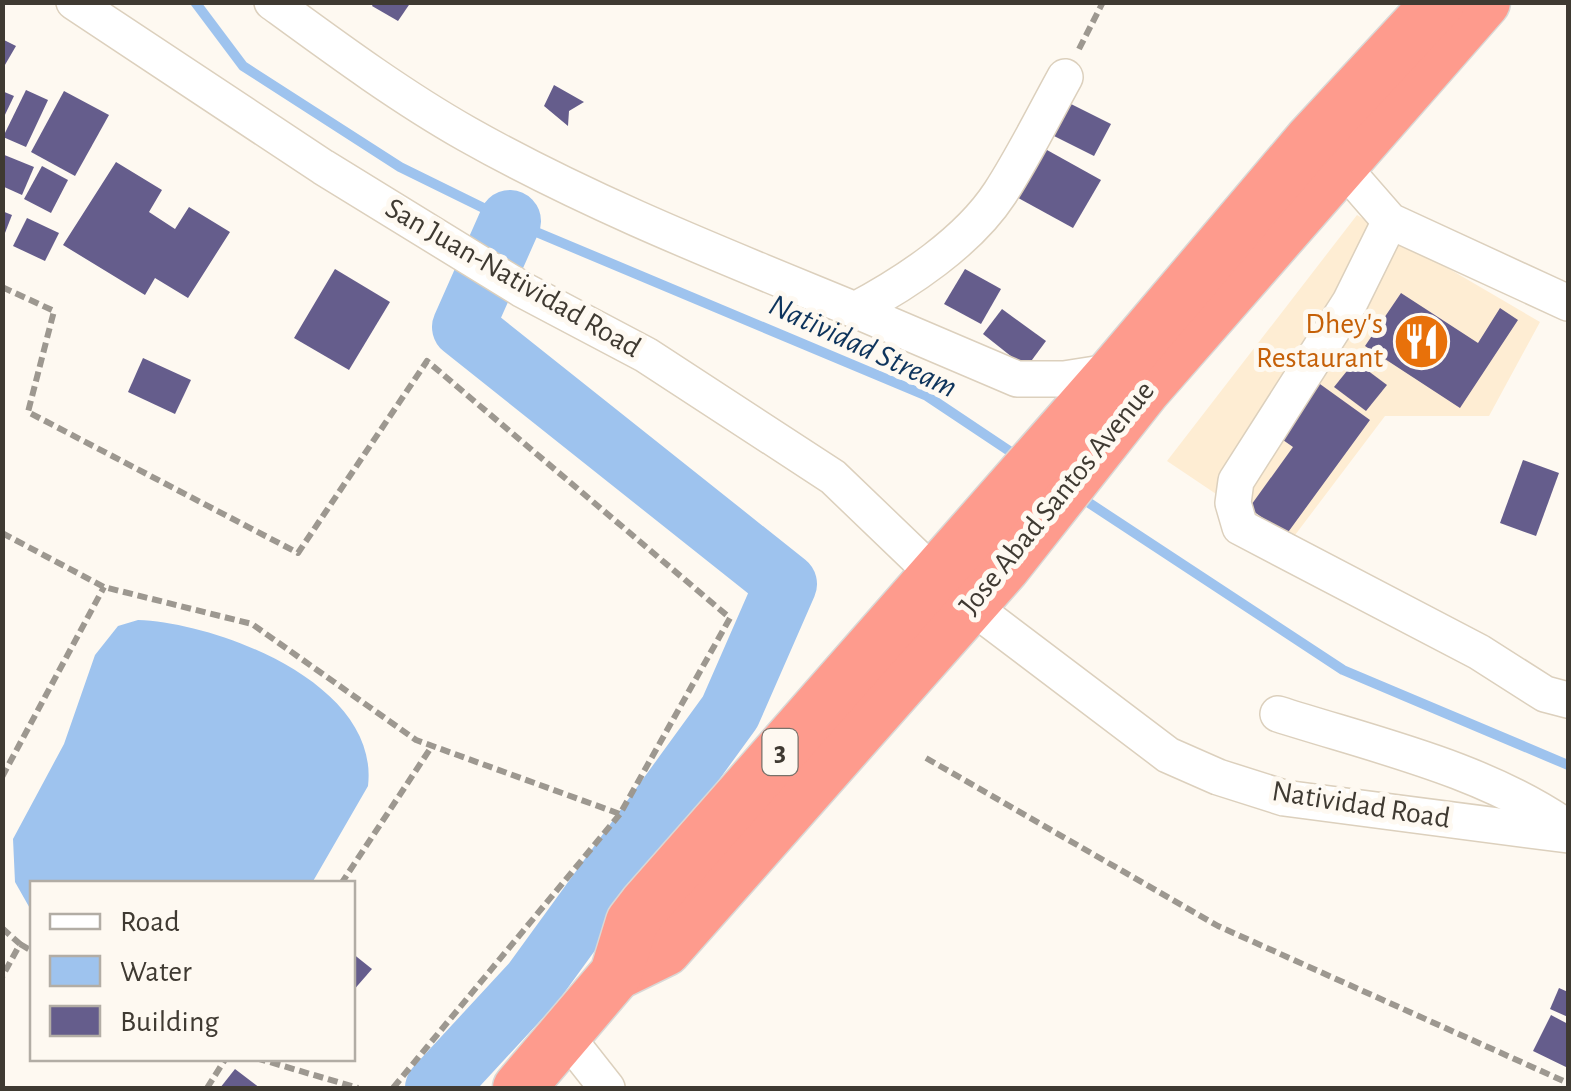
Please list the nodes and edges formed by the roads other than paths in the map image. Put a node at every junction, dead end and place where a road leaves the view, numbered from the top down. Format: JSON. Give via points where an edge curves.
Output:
{"nodes":[{"id":1,"x":74,"y":2,"type":"edge"},
{"id":2,"x":272,"y":2,"type":"edge"},
{"id":3,"x":1439,"y":2,"type":"edge"},
{"id":4,"x":1484,"y":2,"type":"edge"},
{"id":5,"x":1065,"y":77,"type":"road end"},
{"id":6,"x":1342,"y":166,"type":"junction"},
{"id":7,"x":1390,"y":221,"type":"junction"},
{"id":8,"x":1568,"y":303,"type":"edge"},
{"id":9,"x":855,"y":310,"type":"junction"},
{"id":10,"x":1109,"y":395,"type":"junction"},
{"id":11,"x":969,"y":572,"type":"junction"},
{"id":12,"x":1568,"y":700,"type":"edge"},
{"id":13,"x":1278,"y":714,"type":"dead end"},
{"id":14,"x":1568,"y":831,"type":"edge"},
{"id":15,"x":566,"y":1036,"type":"junction"},
{"id":16,"x":519,"y":1088,"type":"edge"},
{"id":17,"x":607,"y":1088,"type":"edge"}],
"edges":[{"from":1,"to":11,"type":"street","name":"San Juan-Natividad Road","via":[[323,167],[523,290],[646,355]]},
{"from":2,"to":9,"type":"street","via":[[406,96],[510,157]]},
{"from":3,"to":10,"type":"highway","name":"Jose Abad Santos Avenue","number":"3","via":[[1310,142]]},
{"from":4,"to":6,"type":"highway","name":"Jose Abad Santos Avenue","number":"3"},
{"from":5,"to":9,"type":"street","via":[[999,195],[972,226]]},
{"from":6,"to":7,"type":"street"},
{"from":6,"to":10,"type":"highway","name":"Jose Abad Santos Avenue","number":"3"},
{"from":7,"to":8,"type":"street"},
{"from":7,"to":12,"type":"street","via":[[1350,302],[1236,482],[1235,517],[1240,528],[1479,652],[1545,694]]},
{"from":9,"to":10,"type":"street","via":[[1017,379],[1064,379]]},
{"from":10,"to":11,"type":"highway","name":"Jose Abad Santos Avenue","number":"3"},
{"from":11,"to":14,"type":"street","name":"Natividad Road","via":[[1168,755],[1284,798]]},
{"from":11,"to":15,"type":"highway","name":"Jose Abad Santos Avenue","number":"3","via":[[666,950],[616,974]]},
{"from":13,"to":14,"type":"street","via":[[1439,765],[1547,813]]},
{"from":15,"to":16,"type":"highway","name":"Jose Abad Santos Avenue","number":"3"},
{"from":15,"to":17,"type":"street"}]}
